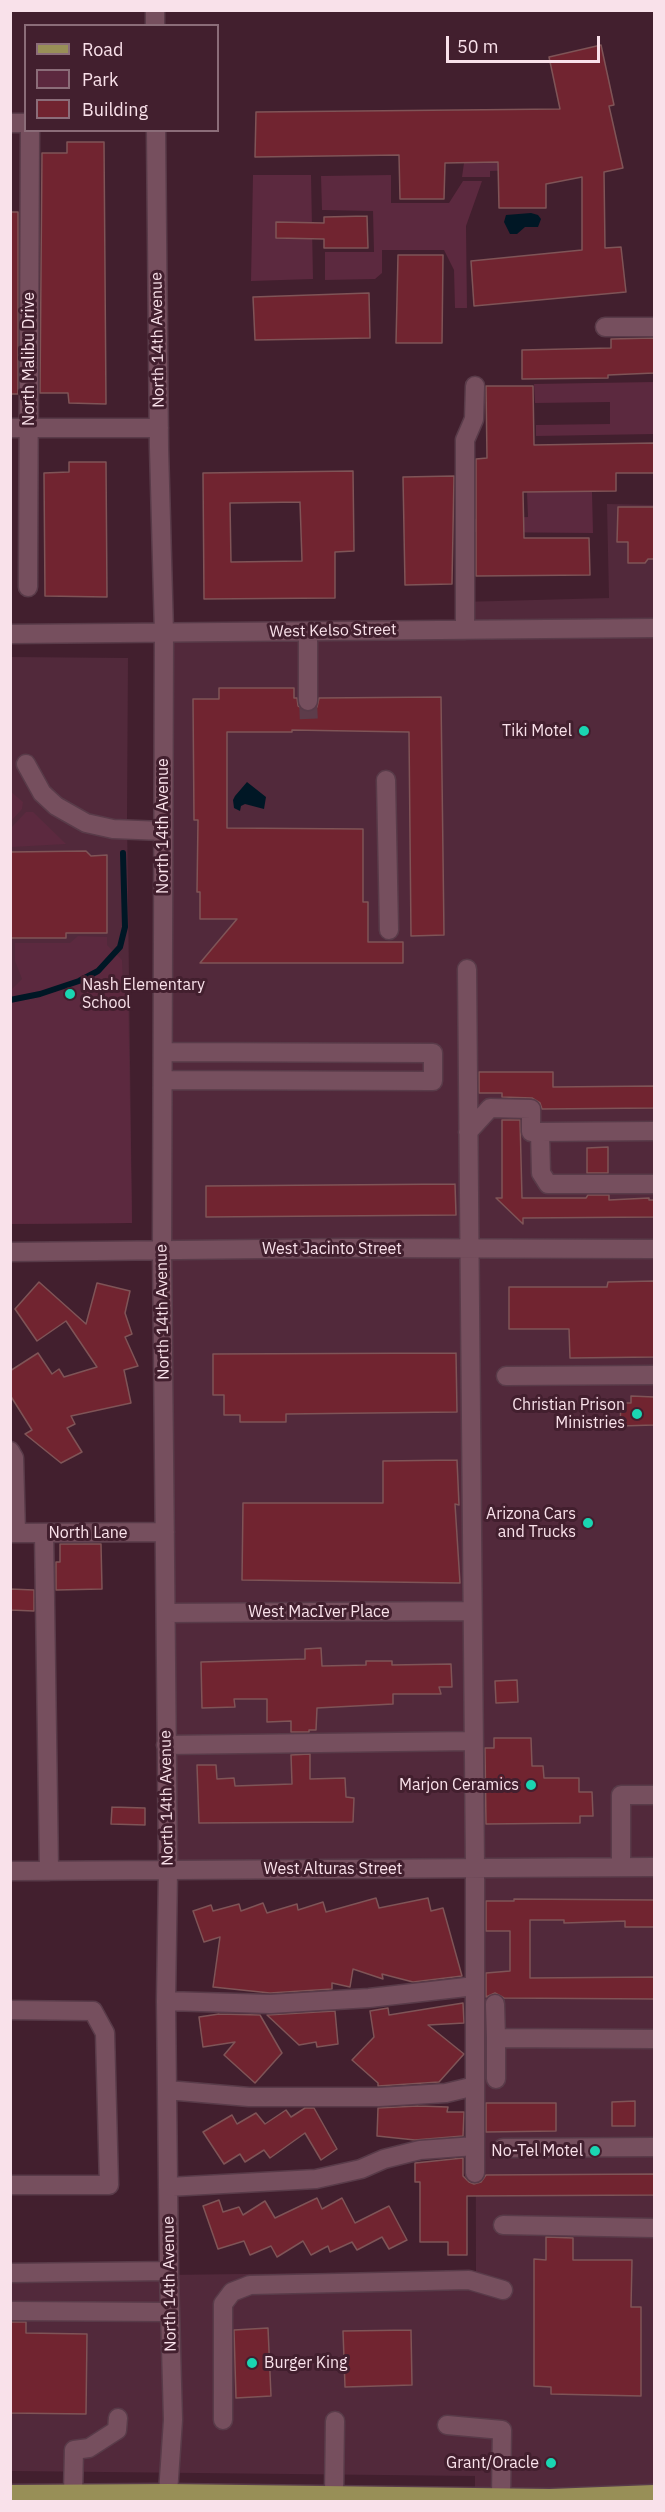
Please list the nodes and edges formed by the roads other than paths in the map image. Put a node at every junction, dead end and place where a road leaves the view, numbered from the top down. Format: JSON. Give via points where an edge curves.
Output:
{"nodes":[{"id":1,"x":30,"y":132,"type":"edge"},
{"id":2,"x":156,"y":132,"type":"edge"},
{"id":3,"x":604,"y":327,"type":"dead end"},
{"id":4,"x":654,"y":327,"type":"edge"},
{"id":5,"x":475,"y":386,"type":"dead end"},
{"id":6,"x":10,"y":428,"type":"edge"},
{"id":7,"x":29,"y":428,"type":"junction"},
{"id":8,"x":159,"y":428,"type":"junction"},
{"id":9,"x":20,"y":526,"type":"edge"},
{"id":10,"x":28,"y":587,"type":"dead end"},
{"id":11,"x":654,"y":628,"type":"edge"},
{"id":12,"x":465,"y":630,"type":"junction"},
{"id":13,"x":308,"y":632,"type":"junction"},
{"id":14,"x":164,"y":633,"type":"junction"},
{"id":15,"x":10,"y":634,"type":"edge"},
{"id":16,"x":309,"y":701,"type":"tunnel mouth"},
{"id":17,"x":26,"y":764,"type":"dead end"},
{"id":18,"x":386,"y":780,"type":"dead end"},
{"id":19,"x":163,"y":831,"type":"junction"},
{"id":20,"x":389,"y":930,"type":"dead end"},
{"id":21,"x":467,"y":969,"type":"dead end"},
{"id":22,"x":163,"y":1052,"type":"junction"},
{"id":23,"x":163,"y":1080,"type":"junction"},
{"id":24,"x":654,"y":1131,"type":"edge"},
{"id":25,"x":468,"y":1132,"type":"junction"},
{"id":26,"x":540,"y":1132,"type":"junction"},
{"id":27,"x":654,"y":1184,"type":"edge"},
{"id":28,"x":468,"y":1249,"type":"junction"},
{"id":29,"x":654,"y":1249,"type":"edge"},
{"id":30,"x":162,"y":1250,"type":"junction"},
{"id":31,"x":10,"y":1252,"type":"edge"},
{"id":32,"x":654,"y":1375,"type":"edge"},
{"id":33,"x":506,"y":1376,"type":"dead end"},
{"id":34,"x":10,"y":1451,"type":"edge"},
{"id":35,"x":165,"y":1532,"type":"junction"},
{"id":36,"x":13,"y":1533,"type":"edge"},
{"id":37,"x":45,"y":1533,"type":"junction"},
{"id":38,"x":471,"y":1611,"type":"junction"},
{"id":39,"x":166,"y":1613,"type":"junction"},
{"id":40,"x":473,"y":1741,"type":"junction"},
{"id":41,"x":166,"y":1745,"type":"junction"},
{"id":42,"x":654,"y":1795,"type":"edge"},
{"id":43,"x":654,"y":1866,"type":"edge"},
{"id":44,"x":621,"y":1867,"type":"junction"},
{"id":45,"x":475,"y":1868,"type":"junction"},
{"id":46,"x":168,"y":1870,"type":"junction"},
{"id":47,"x":49,"y":1871,"type":"junction"},
{"id":48,"x":10,"y":1872,"type":"edge"},
{"id":49,"x":475,"y":1986,"type":"junction"},
{"id":50,"x":166,"y":2001,"type":"junction"},
{"id":51,"x":495,"y":2004,"type":"dead end"},
{"id":52,"x":10,"y":2010,"type":"edge"},
{"id":53,"x":496,"y":2038,"type":"junction"},
{"id":54,"x":654,"y":2039,"type":"edge"},
{"id":55,"x":496,"y":2079,"type":"dead end"},
{"id":56,"x":475,"y":2086,"type":"junction"},
{"id":57,"x":167,"y":2090,"type":"junction"},
{"id":58,"x":475,"y":2146,"type":"junction"},
{"id":59,"x":654,"y":2147,"type":"edge"},
{"id":60,"x":503,"y":2148,"type":"dead end"},
{"id":61,"x":475,"y":2173,"type":"dead end"},
{"id":62,"x":10,"y":2185,"type":"edge"},
{"id":63,"x":168,"y":2187,"type":"junction"},
{"id":64,"x":503,"y":2225,"type":"dead end"},
{"id":65,"x":654,"y":2228,"type":"edge"},
{"id":66,"x":169,"y":2271,"type":"junction"},
{"id":67,"x":10,"y":2273,"type":"edge"},
{"id":68,"x":503,"y":2290,"type":"dead end"},
{"id":69,"x":10,"y":2311,"type":"edge"},
{"id":70,"x":170,"y":2312,"type":"junction"},
{"id":71,"x":118,"y":2418,"type":"dead end"},
{"id":72,"x":223,"y":2420,"type":"dead end"},
{"id":73,"x":335,"y":2421,"type":"dead end"},
{"id":74,"x":447,"y":2426,"type":"dead end"},
{"id":75,"x":168,"y":2493,"type":"junction"},
{"id":76,"x":10,"y":2494,"type":"edge"},
{"id":77,"x":73,"y":2494,"type":"junction"},
{"id":78,"x":654,"y":2494,"type":"edge"},
{"id":79,"x":334,"y":2495,"type":"junction"},
{"id":80,"x":501,"y":2497,"type":"junction"},
{"id":81,"x":37,"y":2498,"type":"edge"}],
"edges":[{"from":1,"to":7,"type":"street","name":"North Malibu Drive"},
{"from":2,"to":8,"type":"street","name":"North 14th Avenue"},
{"from":3,"to":4,"type":"street"},
{"from":5,"to":12,"type":"street","via":[[474,419],[465,440]]},
{"from":6,"to":7,"type":"street"},
{"from":7,"to":8,"type":"street"},
{"from":7,"to":9,"type":"street","name":"North Malibu Drive"},
{"from":8,"to":14,"type":"street","name":"North 14th Avenue"},
{"from":9,"to":10,"type":"street","name":"North Malibu Drive"},
{"from":11,"to":12,"type":"street","name":"West Kelso Street"},
{"from":12,"to":13,"type":"street","name":"West Kelso Street"},
{"from":13,"to":14,"type":"street","name":"West Kelso Street"},
{"from":13,"to":16,"type":"street"},
{"from":14,"to":15,"type":"street","name":"West Kelso Street"},
{"from":14,"to":19,"type":"street","name":"North 14th Avenue"},
{"from":17,"to":19,"type":"street","via":[[42,793],[86,823],[113,829]]},
{"from":18,"to":20,"type":"street"},
{"from":19,"to":22,"type":"street","name":"North 14th Avenue"},
{"from":21,"to":25,"type":"street"},
{"from":22,"to":23,"type":"street","name":"North 14th Avenue"},
{"from":22,"to":23,"type":"street","via":[[433,1053],[433,1081]]},
{"from":23,"to":30,"type":"street","name":"North 14th Avenue"},
{"from":24,"to":26,"type":"street"},
{"from":25,"to":26,"type":"street","via":[[490,1108],[531,1109],[531,1132]]},
{"from":25,"to":28,"type":"street"},
{"from":26,"to":27,"type":"street","via":[[541,1173],[548,1184]]},
{"from":28,"to":29,"type":"street","name":"West Jacinto Street"},
{"from":28,"to":30,"type":"street","name":"West Jacinto Street"},
{"from":28,"to":38,"type":"street"},
{"from":30,"to":31,"type":"street","name":"West Jacinto Street"},
{"from":30,"to":35,"type":"street","name":"North 14th Avenue"},
{"from":32,"to":33,"type":"street"},
{"from":34,"to":36,"type":"street","via":[[14,1458]]},
{"from":35,"to":37,"type":"street","name":"North Lane"},
{"from":35,"to":39,"type":"street","name":"North 14th Avenue"},
{"from":36,"to":37,"type":"street","name":"North Lane"},
{"from":37,"to":47,"type":"street"},
{"from":38,"to":39,"type":"street","name":"West MacIver Place"},
{"from":38,"to":40,"type":"street"},
{"from":39,"to":41,"type":"street","name":"North 14th Avenue"},
{"from":40,"to":41,"type":"street"},
{"from":40,"to":45,"type":"street"},
{"from":41,"to":46,"type":"street","name":"North 14th Avenue"},
{"from":42,"to":44,"type":"street","via":[[621,1795]]},
{"from":43,"to":44,"type":"street","name":"West Alturas Street"},
{"from":44,"to":45,"type":"street","name":"West Alturas Street"},
{"from":45,"to":46,"type":"street","name":"West Alturas Street"},
{"from":45,"to":49,"type":"street"},
{"from":46,"to":47,"type":"street","name":"West Alturas Street"},
{"from":46,"to":50,"type":"street","name":"North 14th Avenue"},
{"from":47,"to":48,"type":"street","name":"West Alturas Street"},
{"from":49,"to":50,"type":"street","via":[[270,2004]]},
{"from":49,"to":56,"type":"street"},
{"from":50,"to":57,"type":"street","name":"North 14th Avenue"},
{"from":51,"to":53,"type":"street"},
{"from":52,"to":62,"type":"street","via":[[93,2011],[105,2033],[108,2185]]},
{"from":53,"to":54,"type":"street"},
{"from":53,"to":55,"type":"street"},
{"from":56,"to":57,"type":"street","via":[[446,2093],[379,2097],[249,2097]]},
{"from":56,"to":58,"type":"street"},
{"from":57,"to":63,"type":"street","name":"North 14th Avenue"},
{"from":58,"to":61,"type":"street"},
{"from":58,"to":63,"type":"street","via":[[420,2150],[316,2180]]},
{"from":59,"to":60,"type":"street"},
{"from":63,"to":66,"type":"street","name":"North 14th Avenue"},
{"from":64,"to":65,"type":"street"},
{"from":66,"to":67,"type":"street"},
{"from":66,"to":70,"type":"street","name":"North 14th Avenue"},
{"from":68,"to":72,"type":"street","via":[[469,2280],[250,2285],[232,2292],[223,2304]]},
{"from":69,"to":70,"type":"street"},
{"from":70,"to":75,"type":"street","name":"North 14th Avenue","via":[[173,2420]]},
{"from":71,"to":77,"type":"street","via":[[117,2430],[89,2448],[74,2450]]},
{"from":73,"to":79,"type":"street"},
{"from":74,"to":80,"type":"street","via":[[502,2430]]},
{"from":75,"to":77,"type":"main road"},
{"from":75,"to":79,"type":"main road"},
{"from":76,"to":81,"type":"main road"},
{"from":77,"to":81,"type":"main road"},
{"from":78,"to":80,"type":"main road"},
{"from":79,"to":80,"type":"main road"}]}
